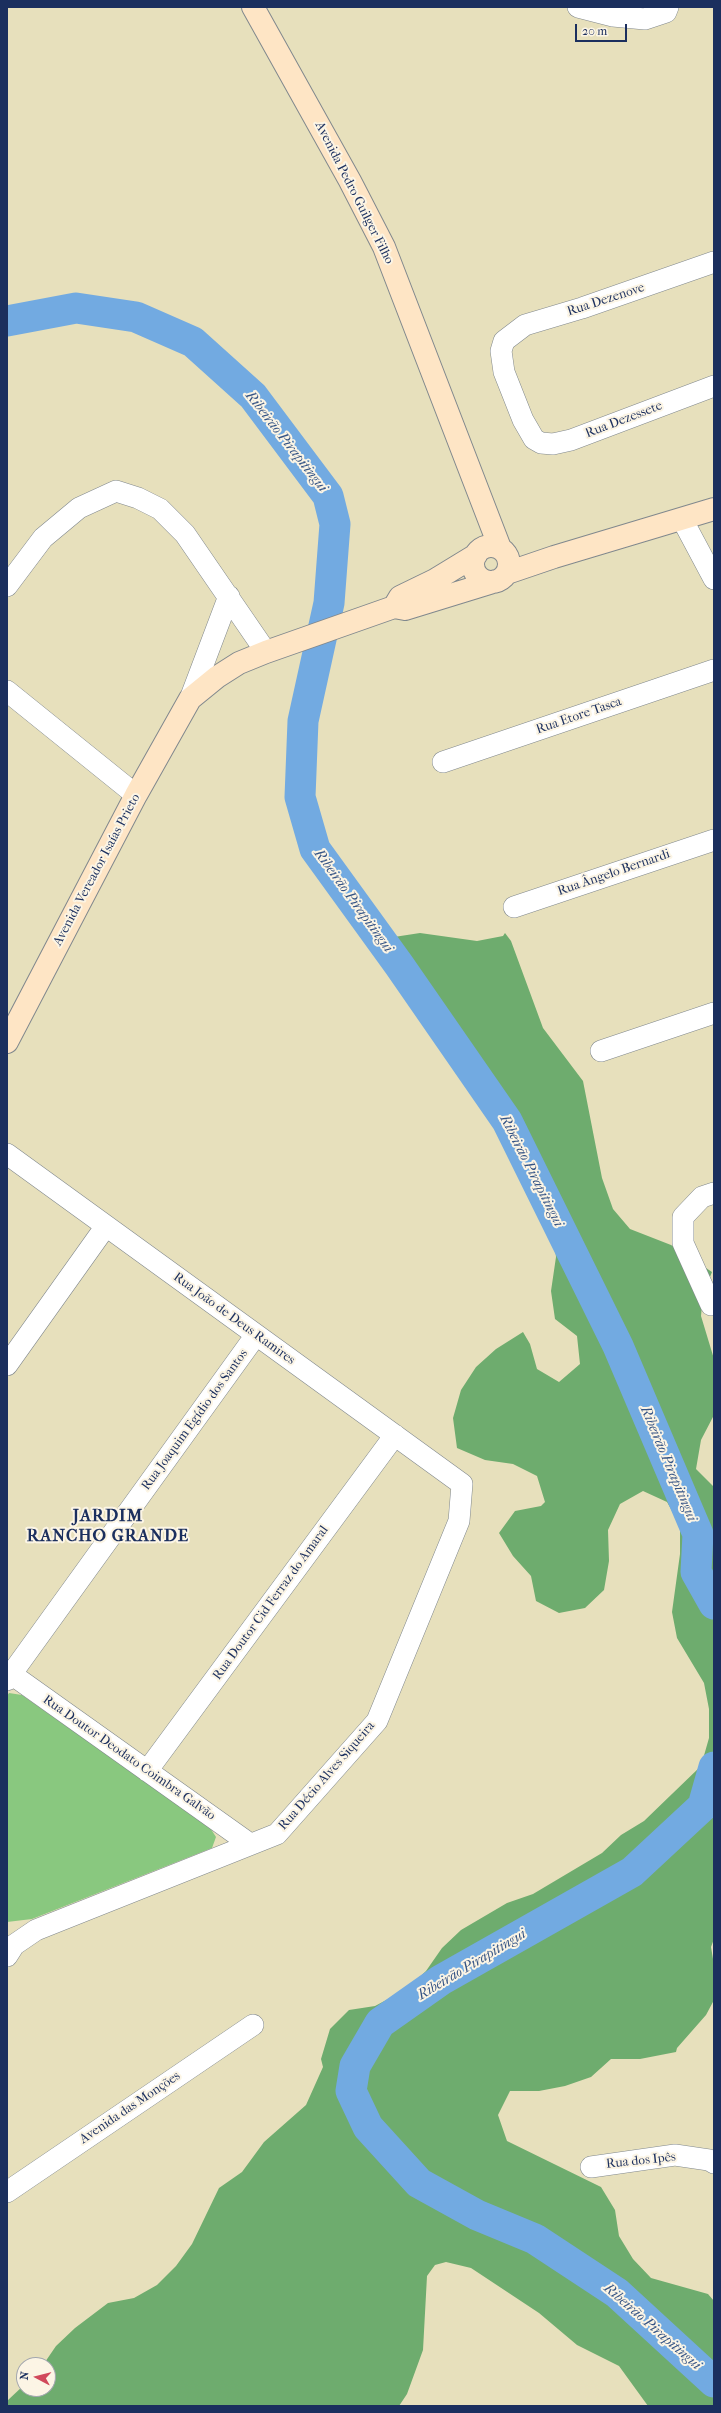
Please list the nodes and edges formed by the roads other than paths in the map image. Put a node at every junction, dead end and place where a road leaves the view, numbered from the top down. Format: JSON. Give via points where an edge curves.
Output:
{"nodes":[{"id":1,"x":253,"y":7,"type":"edge"},
{"id":2,"x":578,"y":7,"type":"edge"},
{"id":3,"x":668,"y":7,"type":"edge"},
{"id":4,"x":714,"y":262,"type":"edge"},
{"id":5,"x":714,"y":386,"type":"edge"},
{"id":6,"x":534,"y":439,"type":"joint"},
{"id":7,"x":714,"y":509,"type":"edge"},
{"id":8,"x":682,"y":519,"type":"junction"},
{"id":9,"x":494,"y":561,"type":"junction"},
{"id":10,"x":714,"y":579,"type":"edge"},
{"id":11,"x":7,"y":586,"type":"edge"},
{"id":12,"x":229,"y":596,"type":"junction"},
{"id":13,"x":387,"y":609,"type":"junction"},
{"id":14,"x":274,"y":649,"type":"junction"},
{"id":15,"x":714,"y":670,"type":"edge"},
{"id":16,"x":7,"y":691,"type":"edge"},
{"id":17,"x":190,"y":699,"type":"junction"},
{"id":18,"x":443,"y":762,"type":"dead end"},
{"id":19,"x":136,"y":795,"type":"junction"},
{"id":20,"x":714,"y":840,"type":"edge"},
{"id":21,"x":514,"y":907,"type":"dead end"},
{"id":22,"x":714,"y":1013,"type":"edge"},
{"id":23,"x":7,"y":1042,"type":"edge"},
{"id":24,"x":601,"y":1051,"type":"dead end"},
{"id":25,"x":7,"y":1154,"type":"edge"},
{"id":26,"x":714,"y":1193,"type":"edge"},
{"id":27,"x":106,"y":1226,"type":"junction"},
{"id":28,"x":711,"y":1305,"type":"dead end"},
{"id":29,"x":256,"y":1335,"type":"junction"},
{"id":30,"x":7,"y":1365,"type":"edge"},
{"id":31,"x":395,"y":1435,"type":"junction"},
{"id":32,"x":462,"y":1484,"type":"joint"},
{"id":33,"x":8,"y":1675,"type":"edge"},
{"id":34,"x":147,"y":1771,"type":"junction"},
{"id":35,"x":250,"y":1844,"type":"junction"},
{"id":36,"x":9,"y":1947,"type":"edge"},
{"id":37,"x":253,"y":2025,"type":"dead end"},
{"id":38,"x":714,"y":2163,"type":"edge"},
{"id":39,"x":591,"y":2167,"type":"dead end"},
{"id":40,"x":7,"y":2192,"type":"edge"}],
"edges":[{"from":1,"to":9,"type":"main road","name":"Avenida Pedro Guilger Filho","via":[[384,247],[472,478],[486,508]]},
{"from":2,"to":3,"type":"street","via":[[613,16],[645,20],[666,12]]},
{"from":4,"to":6,"type":"street","name":"Rua Dezenove","via":[[526,326],[509,336],[502,345],[504,372],[523,420]]},
{"from":5,"to":6,"type":"street","name":"Rua Dezessete","via":[[571,440],[553,444],[541,443]]},
{"from":7,"to":8,"type":"main road"},
{"from":8,"to":9,"type":"main road","via":[[554,556]]},
{"from":8,"to":10,"type":"street"},
{"from":9,"to":13,"type":"main road","name":"Avenida Vereador Isaías Prieto","via":[[405,609]]},
{"from":9,"to":13,"type":"main road","name":"Avenida Vereador Isaías Prieto","via":[[463,561],[435,580],[400,597]]},
{"from":11,"to":12,"type":"street","via":[[43,538],[79,508],[116,491],[160,509],[185,534]]},
{"from":12,"to":14,"type":"street"},
{"from":12,"to":17,"type":"street","name":"Avenida Vereador Isaías Prieto"},
{"from":13,"to":14,"type":"main road","name":"Avenida Vereador Isaías Prieto"},
{"from":14,"to":17,"type":"main road","name":"Avenida Vereador Isaías Prieto","via":[[223,674]]},
{"from":15,"to":18,"type":"street","name":"Rua Etore Tasca"},
{"from":16,"to":19,"type":"street"},
{"from":17,"to":19,"type":"main road","name":"Avenida Vereador Isaías Prieto"},
{"from":19,"to":23,"type":"main road","name":"Avenida Vereador Isaías Prieto"},
{"from":20,"to":21,"type":"street","name":"Rua Ângelo Bernardi"},
{"from":22,"to":24,"type":"street"},
{"from":25,"to":27,"type":"street","name":"Rua João de Deus Ramires"},
{"from":26,"to":28,"type":"street","via":[[702,1197],[683,1217],[682,1243]]},
{"from":27,"to":29,"type":"street","name":"Rua João de Deus Ramires"},
{"from":27,"to":30,"type":"street"},
{"from":29,"to":31,"type":"street","name":"Rua João de Deus Ramires"},
{"from":29,"to":33,"type":"street","name":"Rua Joaquim Egídio dos Santos"},
{"from":31,"to":32,"type":"street","name":"Rua João de Deus Ramires"},
{"from":31,"to":34,"type":"street","name":"Rua Doutor Cid Ferraz do Amaral"},
{"from":32,"to":35,"type":"street","name":"Rua Décio Alves Siqueira","via":[[459,1521],[377,1722],[277,1834]]},
{"from":33,"to":34,"type":"street","name":"Rua Doutor Deodato Coimbra Galvão"},
{"from":34,"to":35,"type":"street","name":"Rua Doutor Deodato Coimbra Galvão"},
{"from":35,"to":36,"type":"street","name":"Rua Décio Alves Siqueira","via":[[36,1930]]},
{"from":37,"to":40,"type":"street","name":"Avenida das Monções"},
{"from":38,"to":39,"type":"street","name":"Rua dos Ipês","via":[[675,2155]]}]}
